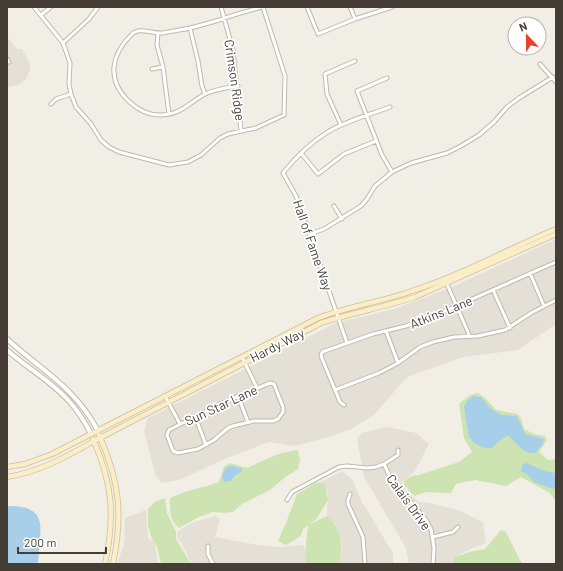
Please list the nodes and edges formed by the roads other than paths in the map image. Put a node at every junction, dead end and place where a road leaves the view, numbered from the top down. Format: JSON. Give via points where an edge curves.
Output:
{"nodes":[{"id":1,"x":34,"y":7,"type":"edge"},
{"id":2,"x":51,"y":7,"type":"edge"},
{"id":3,"x":98,"y":7,"type":"edge"},
{"id":4,"x":221,"y":7,"type":"edge"},
{"id":5,"x":263,"y":7,"type":"edge"},
{"id":6,"x":307,"y":7,"type":"edge"},
{"id":7,"x":350,"y":7,"type":"edge"},
{"id":8,"x":392,"y":7,"type":"edge"},
{"id":9,"x":41,"y":15,"type":"junction"},
{"id":10,"x":224,"y":18,"type":"junction"},
{"id":11,"x":355,"y":19,"type":"junction"},
{"id":12,"x":190,"y":28,"type":"junction"},
{"id":13,"x":158,"y":33,"type":"junction"},
{"id":14,"x":64,"y":43,"type":"junction"},
{"id":15,"x":7,"y":59,"type":"edge"},
{"id":16,"x":355,"y":61,"type":"dead end"},
{"id":17,"x":9,"y":62,"type":"dead end"},
{"id":18,"x":540,"y":64,"type":"dead end"},
{"id":19,"x":163,"y":67,"type":"junction"},
{"id":20,"x":152,"y":69,"type":"dead end"},
{"id":21,"x":553,"y":77,"type":"junction"},
{"id":22,"x":388,"y":78,"type":"dead end"},
{"id":23,"x":556,"y":82,"type":"edge"},
{"id":24,"x":238,"y":86,"type":"junction"},
{"id":25,"x":71,"y":94,"type":"junction"},
{"id":26,"x":205,"y":94,"type":"junction"},
{"id":27,"x":51,"y":104,"type":"dead end"},
{"id":28,"x":390,"y":107,"type":"dead end"},
{"id":29,"x":170,"y":114,"type":"junction"},
{"id":30,"x":367,"y":116,"type":"junction"},
{"id":31,"x":341,"y":126,"type":"junction"},
{"id":32,"x":241,"y":131,"type":"junction"},
{"id":33,"x":376,"y":141,"type":"junction"},
{"id":34,"x":301,"y":153,"type":"junction"},
{"id":35,"x":392,"y":172,"type":"junction"},
{"id":36,"x":334,"y":206,"type":"dead end"},
{"id":37,"x":342,"y":219,"type":"junction"},
{"id":38,"x":556,"y":229,"type":"edge"},
{"id":39,"x":310,"y":234,"type":"junction"},
{"id":40,"x":556,"y":234,"type":"edge"},
{"id":41,"x":556,"y":262,"type":"edge"},
{"id":42,"x":530,"y":273,"type":"junction"},
{"id":43,"x":446,"y":281,"type":"junction"},
{"id":44,"x":494,"y":290,"type":"junction"},
{"id":45,"x":556,"y":300,"type":"edge"},
{"id":46,"x":457,"y":306,"type":"junction"},
{"id":47,"x":544,"y":306,"type":"junction"},
{"id":48,"x":336,"y":311,"type":"junction"},
{"id":49,"x":338,"y":318,"type":"junction"},
{"id":50,"x":510,"y":328,"type":"junction"},
{"id":51,"x":386,"y":331,"type":"junction"},
{"id":52,"x":469,"y":337,"type":"junction"},
{"id":53,"x":7,"y":339,"type":"edge"},
{"id":54,"x":347,"y":343,"type":"junction"},
{"id":55,"x":7,"y":350,"type":"edge"},
{"id":56,"x":242,"y":357,"type":"junction"},
{"id":57,"x":245,"y":362,"type":"junction"},
{"id":58,"x":398,"y":363,"type":"junction"},
{"id":59,"x":257,"y":388,"type":"junction"},
{"id":60,"x":335,"y":390,"type":"junction"},
{"id":61,"x":165,"y":396,"type":"junction"},
{"id":62,"x":238,"y":396,"type":"junction"},
{"id":63,"x":168,"y":402,"type":"junction"},
{"id":64,"x":344,"y":405,"type":"dead end"},
{"id":65,"x":195,"y":416,"type":"junction"},
{"id":66,"x":248,"y":422,"type":"junction"},
{"id":67,"x":180,"y":424,"type":"junction"},
{"id":68,"x":98,"y":431,"type":"junction"},
{"id":69,"x":91,"y":434,"type":"junction"},
{"id":70,"x":100,"y":438,"type":"junction"},
{"id":71,"x":94,"y":441,"type":"junction"},
{"id":72,"x":206,"y":445,"type":"junction"},
{"id":73,"x":398,"y":450,"type":"dead end"},
{"id":74,"x":384,"y":464,"type":"junction"},
{"id":75,"x":7,"y":467,"type":"edge"},
{"id":76,"x":7,"y":477,"type":"edge"},
{"id":77,"x":350,"y":494,"type":"dead end"},
{"id":78,"x":287,"y":500,"type":"dead end"},
{"id":79,"x":458,"y":527,"type":"dead end"},
{"id":80,"x":433,"y":537,"type":"junction"},
{"id":81,"x":208,"y":546,"type":"dead end"},
{"id":82,"x":105,"y":564,"type":"edge"},
{"id":83,"x":113,"y":564,"type":"edge"},
{"id":84,"x":213,"y":564,"type":"edge"},
{"id":85,"x":365,"y":564,"type":"edge"},
{"id":86,"x":433,"y":564,"type":"edge"}],
"edges":[{"from":1,"to":9,"type":"street"},
{"from":2,"to":9,"type":"street"},
{"from":3,"to":14,"type":"street"},
{"from":4,"to":10,"type":"street","name":"Crimson Ridge"},
{"from":5,"to":10,"type":"street"},
{"from":5,"to":32,"type":"street","via":[[285,76],[284,115],[256,128]]},
{"from":6,"to":11,"type":"street","via":[[318,34]]},
{"from":7,"to":11,"type":"street"},
{"from":8,"to":11,"type":"street"},
{"from":9,"to":14,"type":"street"},
{"from":10,"to":12,"type":"street"},
{"from":10,"to":24,"type":"street","name":"Crimson Ridge","via":[[233,50]]},
{"from":12,"to":13,"type":"street"},
{"from":12,"to":26,"type":"street"},
{"from":13,"to":19,"type":"street","via":[[157,45]]},
{"from":13,"to":29,"type":"street","via":[[138,31],[131,35],[118,53],[114,74],[118,86],[134,106],[156,115]]},
{"from":14,"to":25,"type":"street","via":[[70,63]]},
{"from":15,"to":17,"type":"street"},
{"from":16,"to":31,"type":"street","via":[[325,74],[328,94]]},
{"from":18,"to":21,"type":"street"},
{"from":19,"to":20,"type":"street"},
{"from":19,"to":29,"type":"street"},
{"from":21,"to":23,"type":"street"},
{"from":21,"to":35,"type":"street","via":[[519,98],[479,135],[461,146]]},
{"from":22,"to":30,"type":"street","via":[[357,91]]},
{"from":24,"to":26,"type":"street","via":[[221,88]]},
{"from":24,"to":32,"type":"street","name":"Crimson Ridge"},
{"from":25,"to":27,"type":"street","via":[[56,99]]},
{"from":25,"to":32,"type":"street","via":[[76,107],[109,147],[160,163],[178,164],[195,159],[220,138]]},
{"from":26,"to":29,"type":"street","via":[[186,108]]},
{"from":28,"to":30,"type":"street"},
{"from":30,"to":31,"type":"street"},
{"from":30,"to":33,"type":"street"},
{"from":31,"to":34,"type":"street","via":[[327,133]]},
{"from":33,"to":34,"type":"street","via":[[344,154],[318,174]]},
{"from":33,"to":35,"type":"street"},
{"from":34,"to":39,"type":"street","name":"Hall of Fame Way","via":[[283,173],[296,196]]},
{"from":35,"to":37,"type":"street","via":[[376,186],[361,206]]},
{"from":36,"to":37,"type":"street"},
{"from":37,"to":39,"type":"street"},
{"from":38,"to":43,"type":"main road","name":"Hardy Way"},
{"from":39,"to":48,"type":"street","name":"Hall of Fame Way"},
{"from":40,"to":43,"type":"main road","name":"Hardy Way"},
{"from":41,"to":42,"type":"street","name":"Atkins Lane"},
{"from":42,"to":44,"type":"street","name":"Atkins Lane"},
{"from":42,"to":47,"type":"street"},
{"from":43,"to":46,"type":"street"},
{"from":43,"to":48,"type":"main road","name":"Hardy Way","via":[[395,297]]},
{"from":43,"to":49,"type":"main road","name":"Hardy Way","via":[[409,299]]},
{"from":44,"to":46,"type":"street","name":"Atkins Lane"},
{"from":44,"to":50,"type":"street"},
{"from":45,"to":47,"type":"street"},
{"from":46,"to":51,"type":"street","name":"Atkins Lane"},
{"from":46,"to":52,"type":"street"},
{"from":47,"to":50,"type":"street","via":[[531,312]]},
{"from":48,"to":49,"type":"street","name":"Hall of Fame Way"},
{"from":48,"to":56,"type":"main road","name":"Hardy Way"},
{"from":49,"to":54,"type":"street","name":"Hall of Fame Way"},
{"from":49,"to":57,"type":"main road","name":"Hardy Way","via":[[321,323]]},
{"from":50,"to":52,"type":"street"},
{"from":51,"to":54,"type":"street","name":"Atkins Lane"},
{"from":51,"to":58,"type":"street"},
{"from":52,"to":58,"type":"street","via":[[454,337],[433,342],[420,347]]},
{"from":53,"to":68,"type":"street","via":[[70,392]]},
{"from":54,"to":60,"type":"street","name":"Atkins Lane","via":[[322,352],[321,356]]},
{"from":55,"to":69,"type":"street","via":[[68,400]]},
{"from":56,"to":57,"type":"street"},
{"from":56,"to":61,"type":"main road","name":"Hardy Way"},
{"from":57,"to":59,"type":"street"},
{"from":57,"to":63,"type":"main road","name":"Hardy Way"},
{"from":58,"to":60,"type":"street"},
{"from":59,"to":62,"type":"street","name":"Sun Star Lane"},
{"from":59,"to":66,"type":"street","name":"Sun Star Lane","via":[[274,384],[283,412],[273,421]]},
{"from":60,"to":64,"type":"street"},
{"from":61,"to":63,"type":"street"},
{"from":61,"to":68,"type":"main road","name":"Hardy Way"},
{"from":62,"to":65,"type":"street","name":"Sun Star Lane"},
{"from":62,"to":66,"type":"street"},
{"from":63,"to":67,"type":"street"},
{"from":63,"to":70,"type":"main road","name":"Hardy Way"},
{"from":65,"to":67,"type":"street","name":"Sun Star Lane"},
{"from":65,"to":72,"type":"street"},
{"from":66,"to":72,"type":"street","via":[[228,428]]},
{"from":67,"to":72,"type":"street","name":"Sun Star Lane","via":[[169,430],[167,435],[173,451],[178,453]]},
{"from":68,"to":69,"type":"main road","name":"Hardy Way"},
{"from":68,"to":70,"type":"main road"},
{"from":69,"to":71,"type":"main road"},
{"from":69,"to":75,"type":"main road","name":"Hardy Way","via":[[40,459]]},
{"from":70,"to":71,"type":"main road","name":"Hardy Way"},
{"from":70,"to":83,"type":"main road","via":[[110,460],[117,486],[120,520]]},
{"from":71,"to":76,"type":"main road","name":"Hardy Way","via":[[49,465]]},
{"from":71,"to":82,"type":"main road","via":[[109,487],[111,517]]},
{"from":73,"to":74,"type":"street","via":[[398,456]]},
{"from":74,"to":78,"type":"street","via":[[367,468],[339,467],[292,492]]},
{"from":74,"to":80,"type":"street","name":"Calais Drive","via":[[390,477],[426,520]]},
{"from":77,"to":85,"type":"street","via":[[348,504],[363,537]]},
{"from":79,"to":80,"type":"street","via":[[453,532]]},
{"from":80,"to":86,"type":"street","name":"Calais Drive"},
{"from":81,"to":84,"type":"street","via":[[208,554]]}]}
